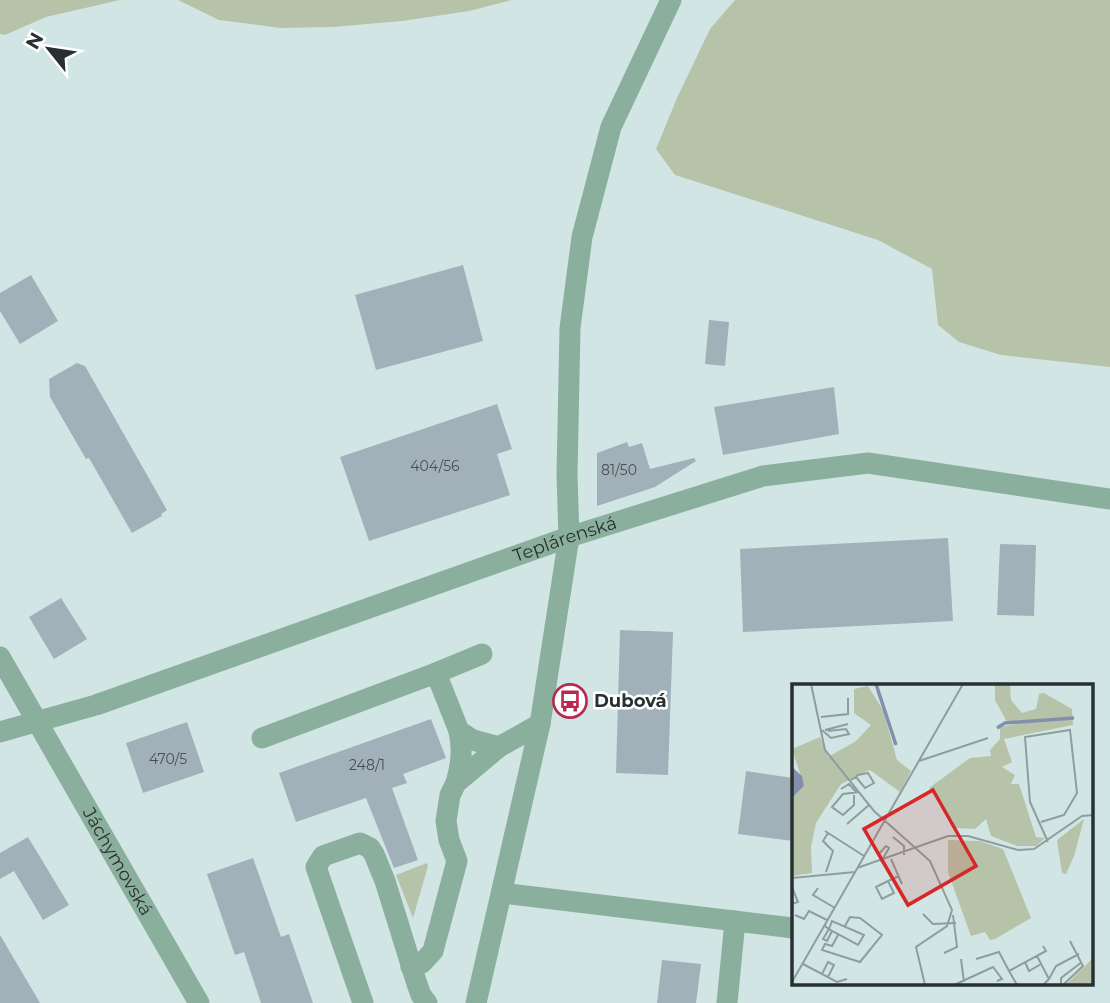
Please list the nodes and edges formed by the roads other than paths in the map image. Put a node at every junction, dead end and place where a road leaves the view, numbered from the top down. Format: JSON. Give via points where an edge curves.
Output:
{"nodes":[{"id":1,"x":671,"y":0,"type":"edge"},
{"id":2,"x":1110,"y":499,"type":"edge"},
{"id":3,"x":569,"y":537,"type":"junction"},
{"id":4,"x":482,"y":654,"type":"dead end"},
{"id":5,"x":0,"y":657,"type":"edge"},
{"id":6,"x":436,"y":673,"type":"junction"},
{"id":7,"x":38,"y":721,"type":"junction"},
{"id":8,"x":540,"y":724,"type":"junction"},
{"id":9,"x":459,"y":731,"type":"junction"},
{"id":10,"x":0,"y":732,"type":"edge"},
{"id":11,"x":262,"y":738,"type":"dead end"},
{"id":12,"x":499,"y":747,"type":"junction"},
{"id":13,"x":457,"y":783,"type":"junction"},
{"id":14,"x":502,"y":893,"type":"junction"},
{"id":15,"x":735,"y":921,"type":"junction"},
{"id":16,"x":792,"y":928,"type":"edge"},
{"id":17,"x":411,"y":967,"type":"junction"},
{"id":18,"x":416,"y":1000,"type":"edge"},
{"id":19,"x":199,"y":1003,"type":"edge"},
{"id":20,"x":363,"y":1003,"type":"edge"},
{"id":21,"x":476,"y":1003,"type":"edge"},
{"id":22,"x":727,"y":1003,"type":"edge"}],
"edges":[{"from":1,"to":3,"type":"street","via":[[611,127],[582,237],[570,328]]},
{"from":2,"to":3,"type":"street","name":"Teplárenská","via":[[867,463],[763,476]]},
{"from":3,"to":7,"type":"street","name":"Teplárenská","via":[[96,705]]},
{"from":3,"to":8,"type":"street"},
{"from":4,"to":6,"type":"street"},
{"from":5,"to":7,"type":"street","name":"Jáchymovská"},
{"from":6,"to":9,"type":"street"},
{"from":6,"to":11,"type":"street"},
{"from":7,"to":10,"type":"street","name":"Teplárenská"},
{"from":7,"to":19,"type":"street","name":"Jáchymovská"},
{"from":8,"to":12,"type":"street"},
{"from":8,"to":14,"type":"street"},
{"from":9,"to":12,"type":"street"},
{"from":9,"to":13,"type":"street","via":[[462,746]]},
{"from":12,"to":13,"type":"street"},
{"from":13,"to":17,"type":"street","via":[[446,821],[457,861],[433,951]]},
{"from":14,"to":15,"type":"street"},
{"from":14,"to":21,"type":"street"},
{"from":15,"to":16,"type":"street"},
{"from":15,"to":22,"type":"street"},
{"from":17,"to":18,"type":"street"},
{"from":17,"to":20,"type":"street","via":[[370,848],[360,843],[323,856],[316,867]]}]}
